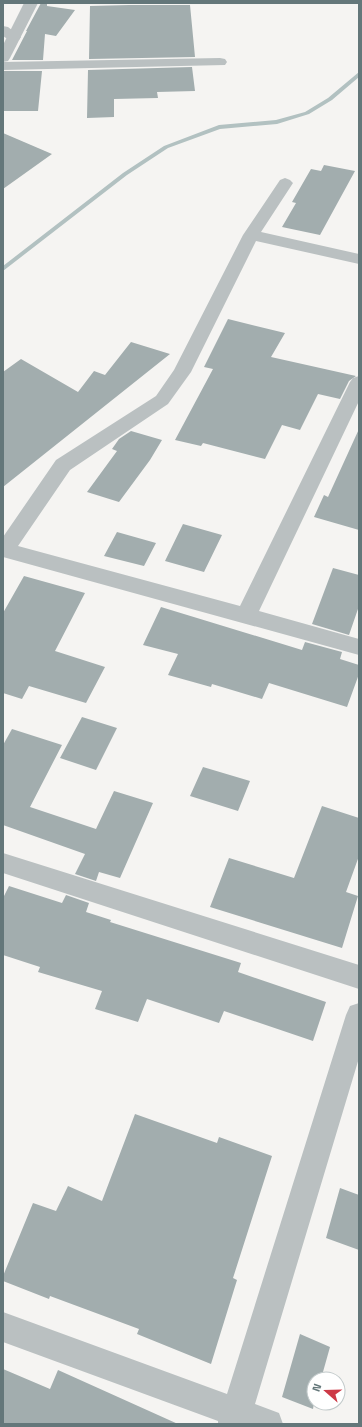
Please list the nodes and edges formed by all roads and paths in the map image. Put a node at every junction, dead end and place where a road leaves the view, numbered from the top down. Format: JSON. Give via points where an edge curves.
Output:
{"nodes":[{"id":1,"x":31,"y":3,"type":"edge"},
{"id":2,"x":9,"y":34,"type":"edge"},
{"id":3,"x":3,"y":58,"type":"edge"},
{"id":4,"x":220,"y":62,"type":"dead end"},
{"id":5,"x":3,"y":66,"type":"edge"},
{"id":6,"x":285,"y":183,"type":"dead end"},
{"id":7,"x":251,"y":235,"type":"junction"},
{"id":8,"x":359,"y":260,"type":"edge"},
{"id":9,"x":359,"y":382,"type":"edge"},
{"id":10,"x":4,"y":550,"type":"edge"},
{"id":11,"x":246,"y":616,"type":"junction"},
{"id":12,"x":359,"y":647,"type":"edge"},
{"id":13,"x":3,"y":863,"type":"edge"},
{"id":14,"x":359,"y":977,"type":"edge"},
{"id":15,"x":359,"y":1015,"type":"edge"},
{"id":16,"x":3,"y":1327,"type":"edge"},
{"id":17,"x":235,"y":1418,"type":"edge"},
{"id":18,"x":268,"y":1424,"type":"edge"}],
"edges":[{"from":1,"to":2,"type":"street"},
{"from":2,"to":3,"type":"street"},
{"from":4,"to":5,"type":"street"},
{"from":6,"to":7,"type":"street"},
{"from":7,"to":8,"type":"street"},
{"from":7,"to":10,"type":"street","via":[[182,372],[162,400],[63,465]]},
{"from":9,"to":11,"type":"street"},
{"from":10,"to":11,"type":"street"},
{"from":11,"to":12,"type":"street"},
{"from":13,"to":14,"type":"street"},
{"from":15,"to":17,"type":"street"},
{"from":16,"to":17,"type":"street"},
{"from":17,"to":18,"type":"street"}]}
